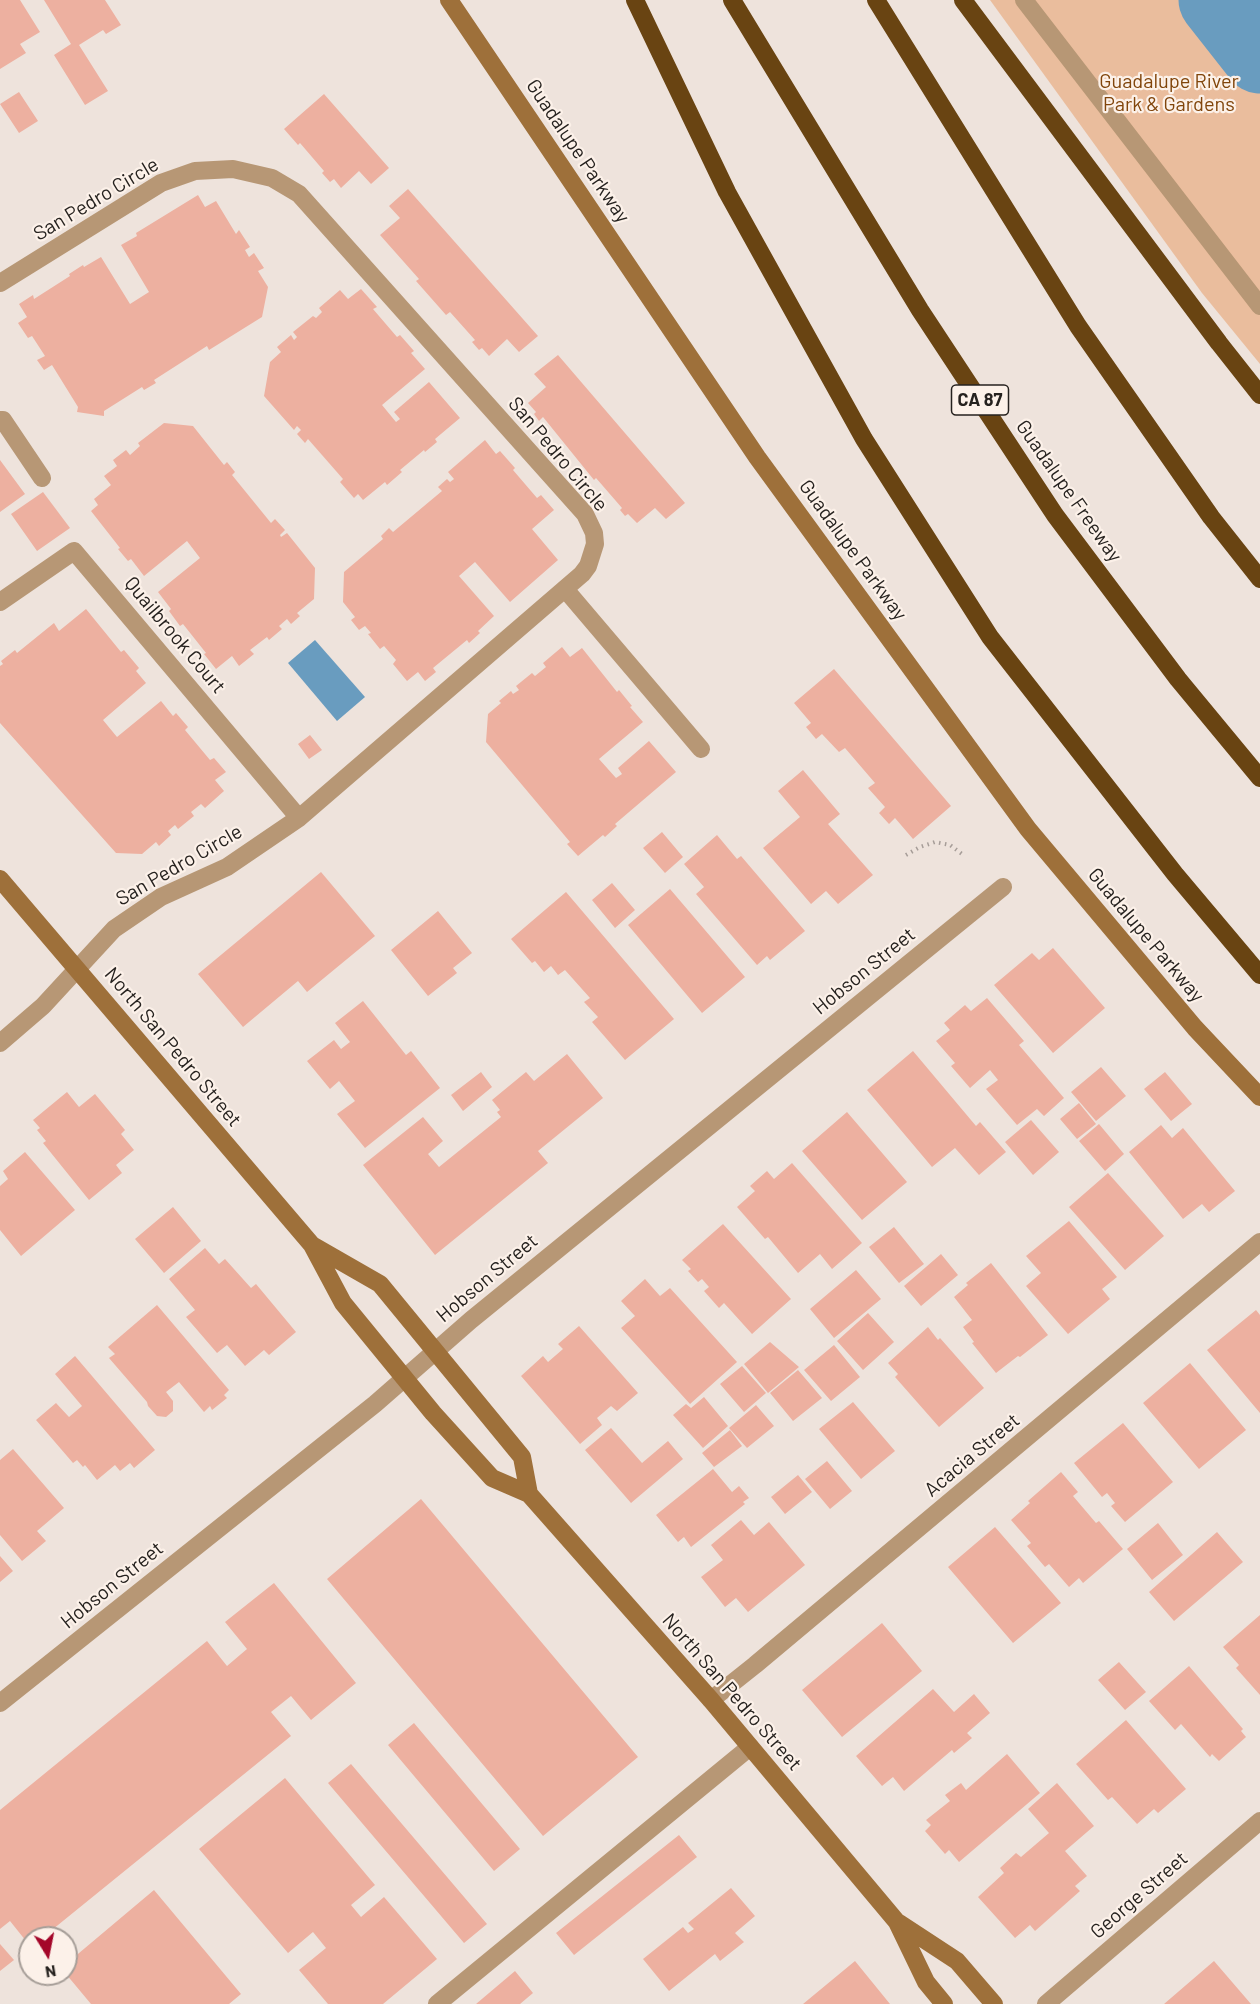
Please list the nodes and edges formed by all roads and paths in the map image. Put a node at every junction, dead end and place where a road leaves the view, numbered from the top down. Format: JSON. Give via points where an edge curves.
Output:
{"nodes":[{"id":1,"x":449,"y":0,"type":"edge"},
{"id":2,"x":635,"y":0,"type":"edge"},
{"id":3,"x":732,"y":0,"type":"edge"},
{"id":4,"x":876,"y":0,"type":"edge"},
{"id":5,"x":963,"y":0,"type":"edge"},
{"id":6,"x":1024,"y":0,"type":"edge"},
{"id":7,"x":0,"y":283,"type":"edge"},
{"id":8,"x":1260,"y":306,"type":"edge"},
{"id":9,"x":1260,"y":395,"type":"edge"},
{"id":10,"x":0,"y":420,"type":"edge"},
{"id":11,"x":42,"y":478,"type":"dead end"},
{"id":12,"x":1260,"y":579,"type":"edge"},
{"id":13,"x":565,"y":589,"type":"junction"},
{"id":14,"x":0,"y":602,"type":"edge"},
{"id":15,"x":701,"y":749,"type":"dead end"},
{"id":16,"x":1260,"y":778,"type":"edge"},
{"id":17,"x":298,"y":818,"type":"junction"},
{"id":18,"x":906,"y":855,"type":"dead end"},
{"id":19,"x":962,"y":855,"type":"dead end"},
{"id":20,"x":0,"y":879,"type":"edge"},
{"id":21,"x":1003,"y":887,"type":"dead end"},
{"id":22,"x":78,"y":970,"type":"junction"},
{"id":23,"x":1260,"y":975,"type":"edge"},
{"id":24,"x":0,"y":1043,"type":"edge"},
{"id":25,"x":1260,"y":1097,"type":"edge"},
{"id":26,"x":1260,"y":1242,"type":"edge"},
{"id":27,"x":312,"y":1245,"type":"junction"},
{"id":28,"x":436,"y":1351,"type":"junction"},
{"id":29,"x":404,"y":1379,"type":"junction"},
{"id":30,"x":529,"y":1494,"type":"junction"},
{"id":31,"x":711,"y":1700,"type":"junction"},
{"id":32,"x":0,"y":1703,"type":"edge"},
{"id":33,"x":750,"y":1747,"type":"junction"},
{"id":34,"x":1260,"y":1821,"type":"edge"},
{"id":35,"x":897,"y":1922,"type":"junction"},
{"id":36,"x":437,"y":2004,"type":"edge"},
{"id":37,"x":944,"y":2004,"type":"edge"},
{"id":38,"x":994,"y":2004,"type":"edge"},
{"id":39,"x":1046,"y":2004,"type":"edge"}],
"edges":[{"from":1,"to":25,"type":"street","name":"Guadalupe Parkway","via":[[757,457],[1021,820],[1195,1028]]},
{"from":2,"to":23,"type":"highway","via":[[727,192],[858,428],[990,637],[1175,874]]},
{"from":3,"to":16,"type":"highway","name":"Guadalupe Freeway","number":"CA 87","via":[[920,310],[1055,515],[1178,678]]},
{"from":4,"to":12,"type":"highway","via":[[1078,326],[1211,517]]},
{"from":5,"to":9,"type":"highway"},
{"from":6,"to":8,"type":"street"},
{"from":7,"to":13,"type":"street","name":"San Pedro Circle","via":[[161,183],[195,171],[233,169],[272,178],[299,194],[585,514],[594,533],[593,555],[582,574]]},
{"from":10,"to":11,"type":"street"},
{"from":13,"to":15,"type":"street"},
{"from":13,"to":17,"type":"street","name":"San Pedro Circle"},
{"from":14,"to":17,"type":"street","name":"Quailbrook Court","via":[[74,551]]},
{"from":17,"to":22,"type":"street","name":"San Pedro Circle","via":[[227,867],[160,897],[114,929]]},
{"from":18,"to":19,"type":"path","via":[[935,842],[950,845]]},
{"from":20,"to":22,"type":"street","name":"North San Pedro Street"},
{"from":21,"to":28,"type":"street","name":"Hobson Street"},
{"from":22,"to":24,"type":"street","name":"San Pedro Circle"},
{"from":22,"to":27,"type":"street","name":"North San Pedro Street"},
{"from":26,"to":31,"type":"street","name":"Acacia Street"},
{"from":27,"to":28,"type":"street","name":"North San Pedro Street","via":[[380,1284]]},
{"from":27,"to":29,"type":"street","name":"North San Pedro Street","via":[[343,1303]]},
{"from":28,"to":29,"type":"street","name":"Hobson Street"},
{"from":28,"to":30,"type":"street","name":"North San Pedro Street","via":[[522,1457]]},
{"from":29,"to":30,"type":"street","name":"North San Pedro Street","via":[[492,1478]]},
{"from":29,"to":32,"type":"street","name":"Hobson Street"},
{"from":30,"to":31,"type":"street","name":"North San Pedro Street"},
{"from":31,"to":33,"type":"street","name":"North San Pedro Street"},
{"from":33,"to":35,"type":"street","name":"North San Pedro Street"},
{"from":33,"to":36,"type":"street"},
{"from":34,"to":39,"type":"street","name":"George Street"},
{"from":35,"to":37,"type":"street","name":"North San Pedro Street","via":[[926,1982]]},
{"from":35,"to":38,"type":"street","name":"North San Pedro Street","via":[[957,1961]]}]}
